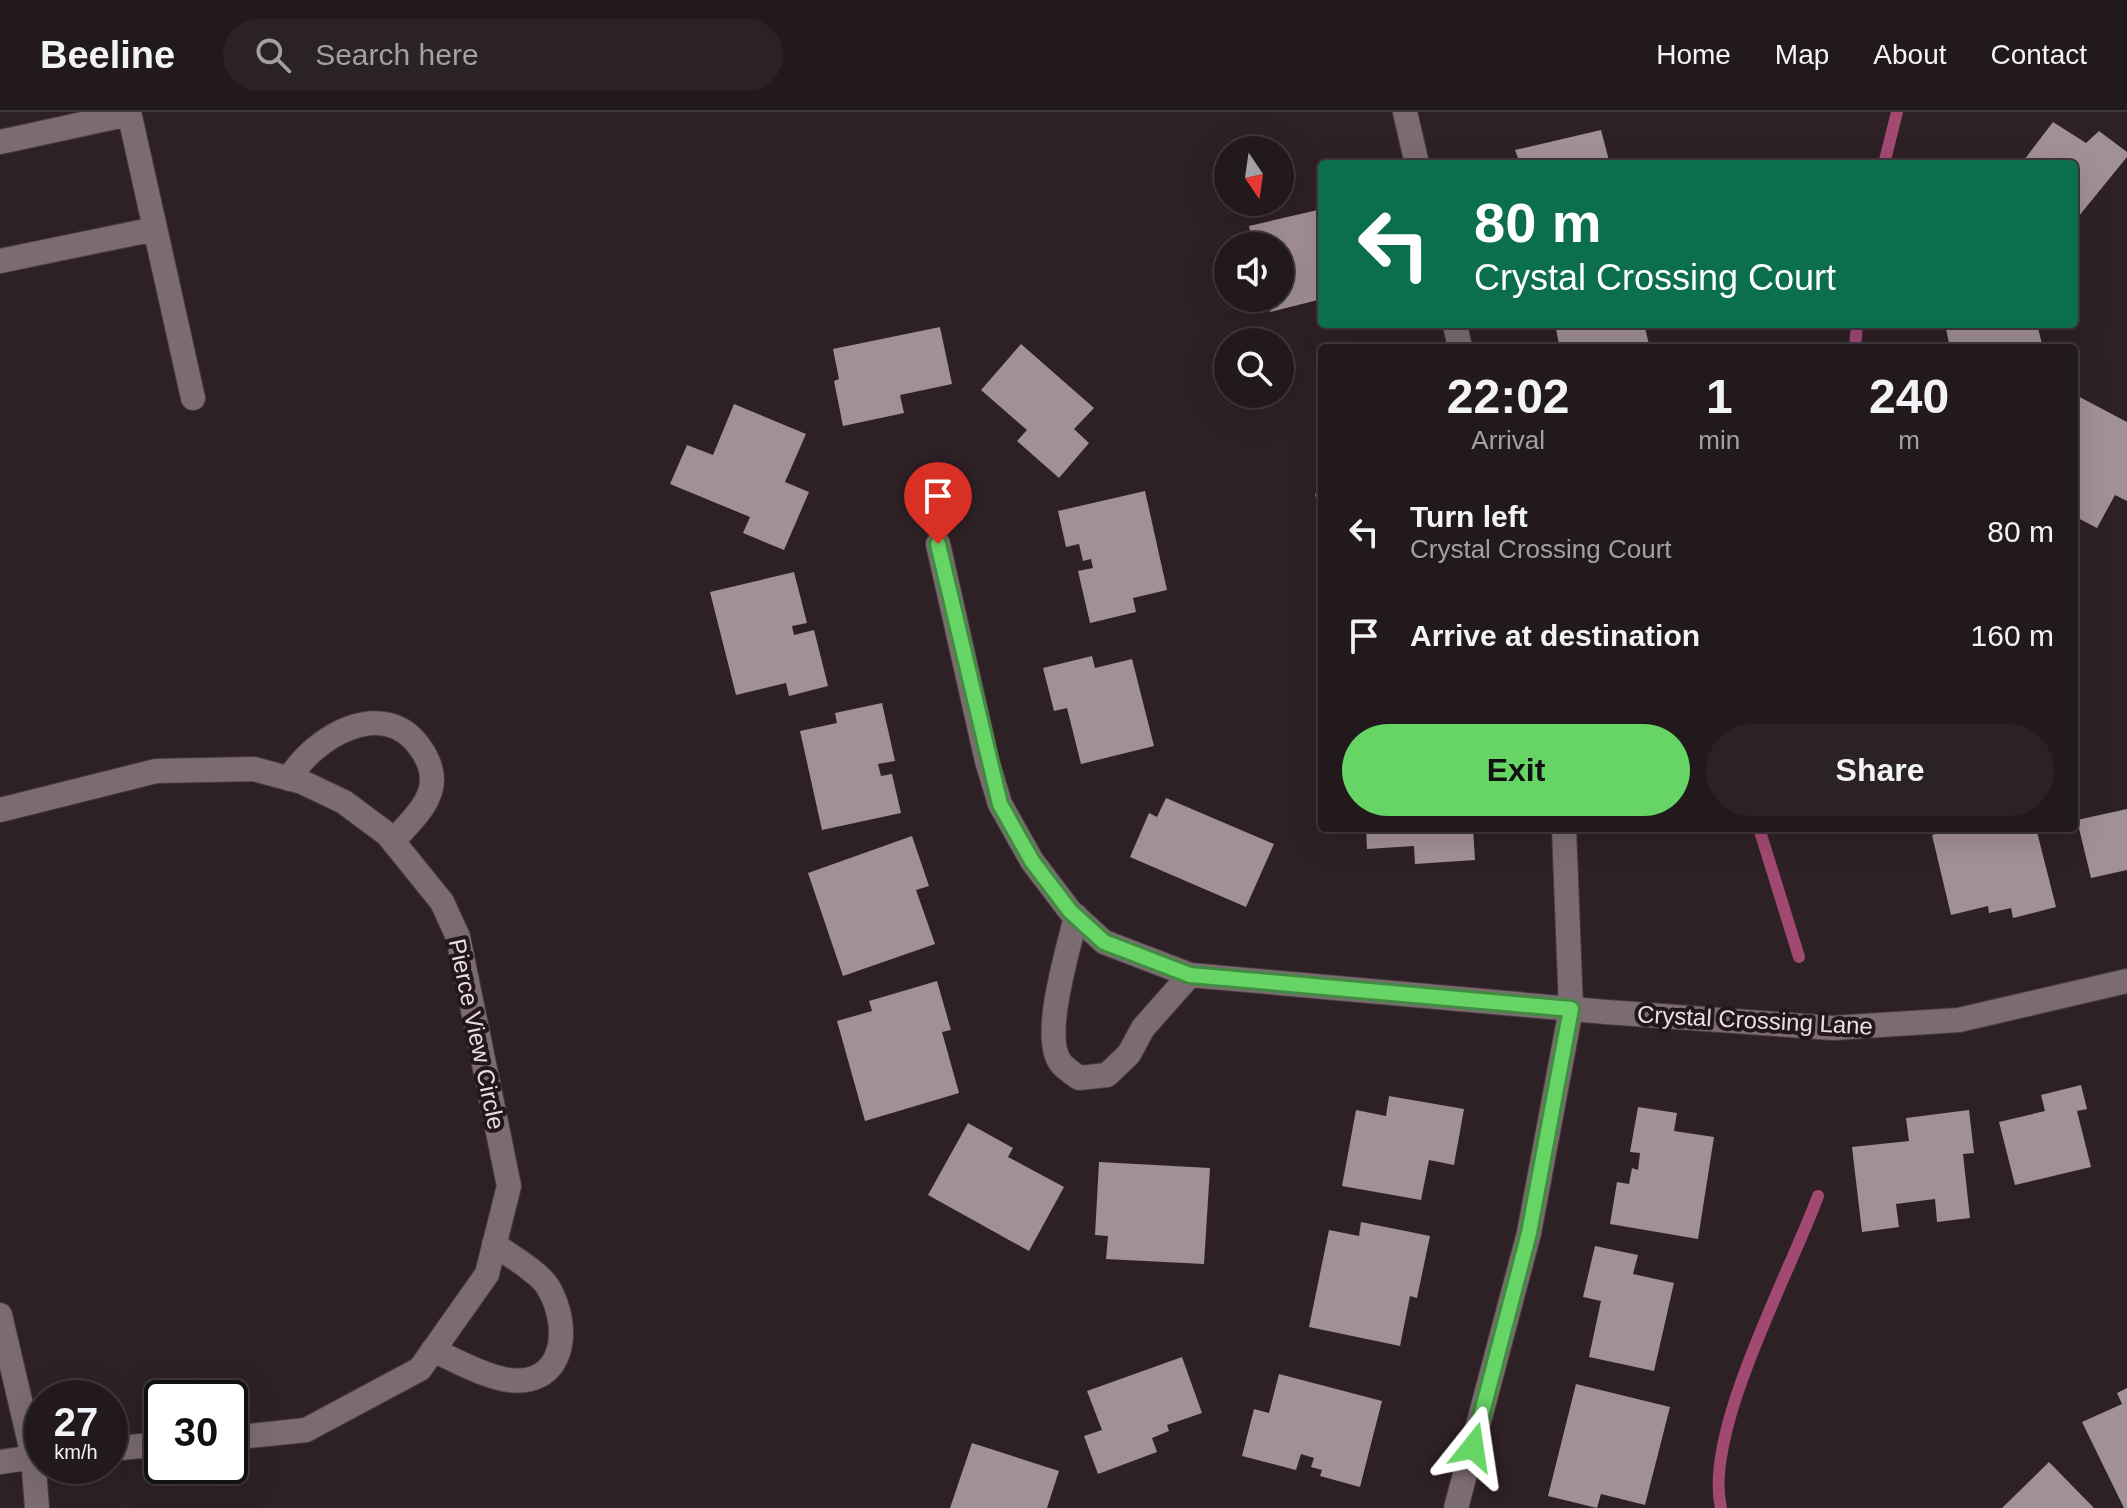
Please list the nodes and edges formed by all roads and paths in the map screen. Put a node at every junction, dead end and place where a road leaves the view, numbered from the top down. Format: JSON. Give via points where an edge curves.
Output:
{"nodes":[{"id":1,"x":1405,"y":112,"type":"edge"},
{"id":2,"x":129,"y":113,"type":"edge"},
{"id":3,"x":0,"y":142,"type":"edge"},
{"id":4,"x":1416,"y":160,"type":"edge"},
{"id":5,"x":155,"y":229,"type":"junction"},
{"id":6,"x":0,"y":261,"type":"edge"},
{"id":7,"x":193,"y":398,"type":"dead end"},
{"id":8,"x":938,"y":544,"type":"dead end"},
{"id":9,"x":289,"y":779,"type":"junction"},
{"id":10,"x":0,"y":810,"type":"edge"},
{"id":11,"x":1564,"y":832,"type":"edge"},
{"id":12,"x":393,"y":841,"type":"junction"},
{"id":13,"x":1076,"y":916,"type":"junction"},
{"id":14,"x":1190,"y":975,"type":"junction"},
{"id":15,"x":2127,"y":981,"type":"edge"},
{"id":16,"x":1571,"y":1009,"type":"junction"},
{"id":17,"x":494,"y":1244,"type":"junction"},
{"id":18,"x":0,"y":1315,"type":"edge"},
{"id":19,"x":433,"y":1350,"type":"junction"},
{"id":20,"x":24,"y":1406,"type":"edge"},
{"id":21,"x":248,"y":1436,"type":"edge"},
{"id":22,"x":24,"y":1458,"type":"edge"},
{"id":23,"x":0,"y":1462,"type":"edge"},
{"id":24,"x":37,"y":1484,"type":"edge"},
{"id":25,"x":37,"y":1508,"type":"edge"},
{"id":26,"x":1456,"y":1508,"type":"edge"}],
"edges":[{"from":1,"to":4,"type":"street"},
{"from":2,"to":3,"type":"street"},
{"from":2,"to":5,"type":"street"},
{"from":5,"to":6,"type":"street"},
{"from":5,"to":7,"type":"street"},
{"from":8,"to":13,"type":"street","name":"Crystal Crossing Lane","via":[[1000,804],[1032,861]]},
{"from":9,"to":10,"type":"street","name":"Pierce View Circle","via":[[254,769],[156,771]]},
{"from":9,"to":12,"type":"street","name":"Pierce View Circle","via":[[344,802]]},
{"from":9,"to":12,"type":"street","via":[[319,743],[354,726],[386,721],[411,734],[426,755],[432,781],[420,810]]},
{"from":11,"to":16,"type":"street"},
{"from":12,"to":17,"type":"street","name":"Pierce View Circle","via":[[442,902],[458,937],[509,1186]]},
{"from":13,"to":14,"type":"street","name":"Crystal Crossing Lane","via":[[1104,942]]},
{"from":13,"to":14,"type":"street","via":[[1054,1036],[1059,1061],[1079,1078],[1107,1075]]},
{"from":14,"to":16,"type":"street","name":"Crystal Crossing Lane"},
{"from":15,"to":16,"type":"street","name":"Crystal Crossing Lane","via":[[1959,1020],[1894,1025],[1771,1025]]},
{"from":16,"to":26,"type":"street","via":[[1529,1233]]},
{"from":17,"to":19,"type":"street","name":"Pierce View Circle","via":[[487,1274]]},
{"from":17,"to":19,"type":"street","via":[[547,1284],[563,1323],[557,1360],[538,1377],[504,1379]]},
{"from":18,"to":20,"type":"street"},
{"from":19,"to":21,"type":"street","name":"Pierce View Circle","via":[[420,1369],[306,1430]]},
{"from":22,"to":23,"type":"street"},
{"from":24,"to":25,"type":"street"}]}
